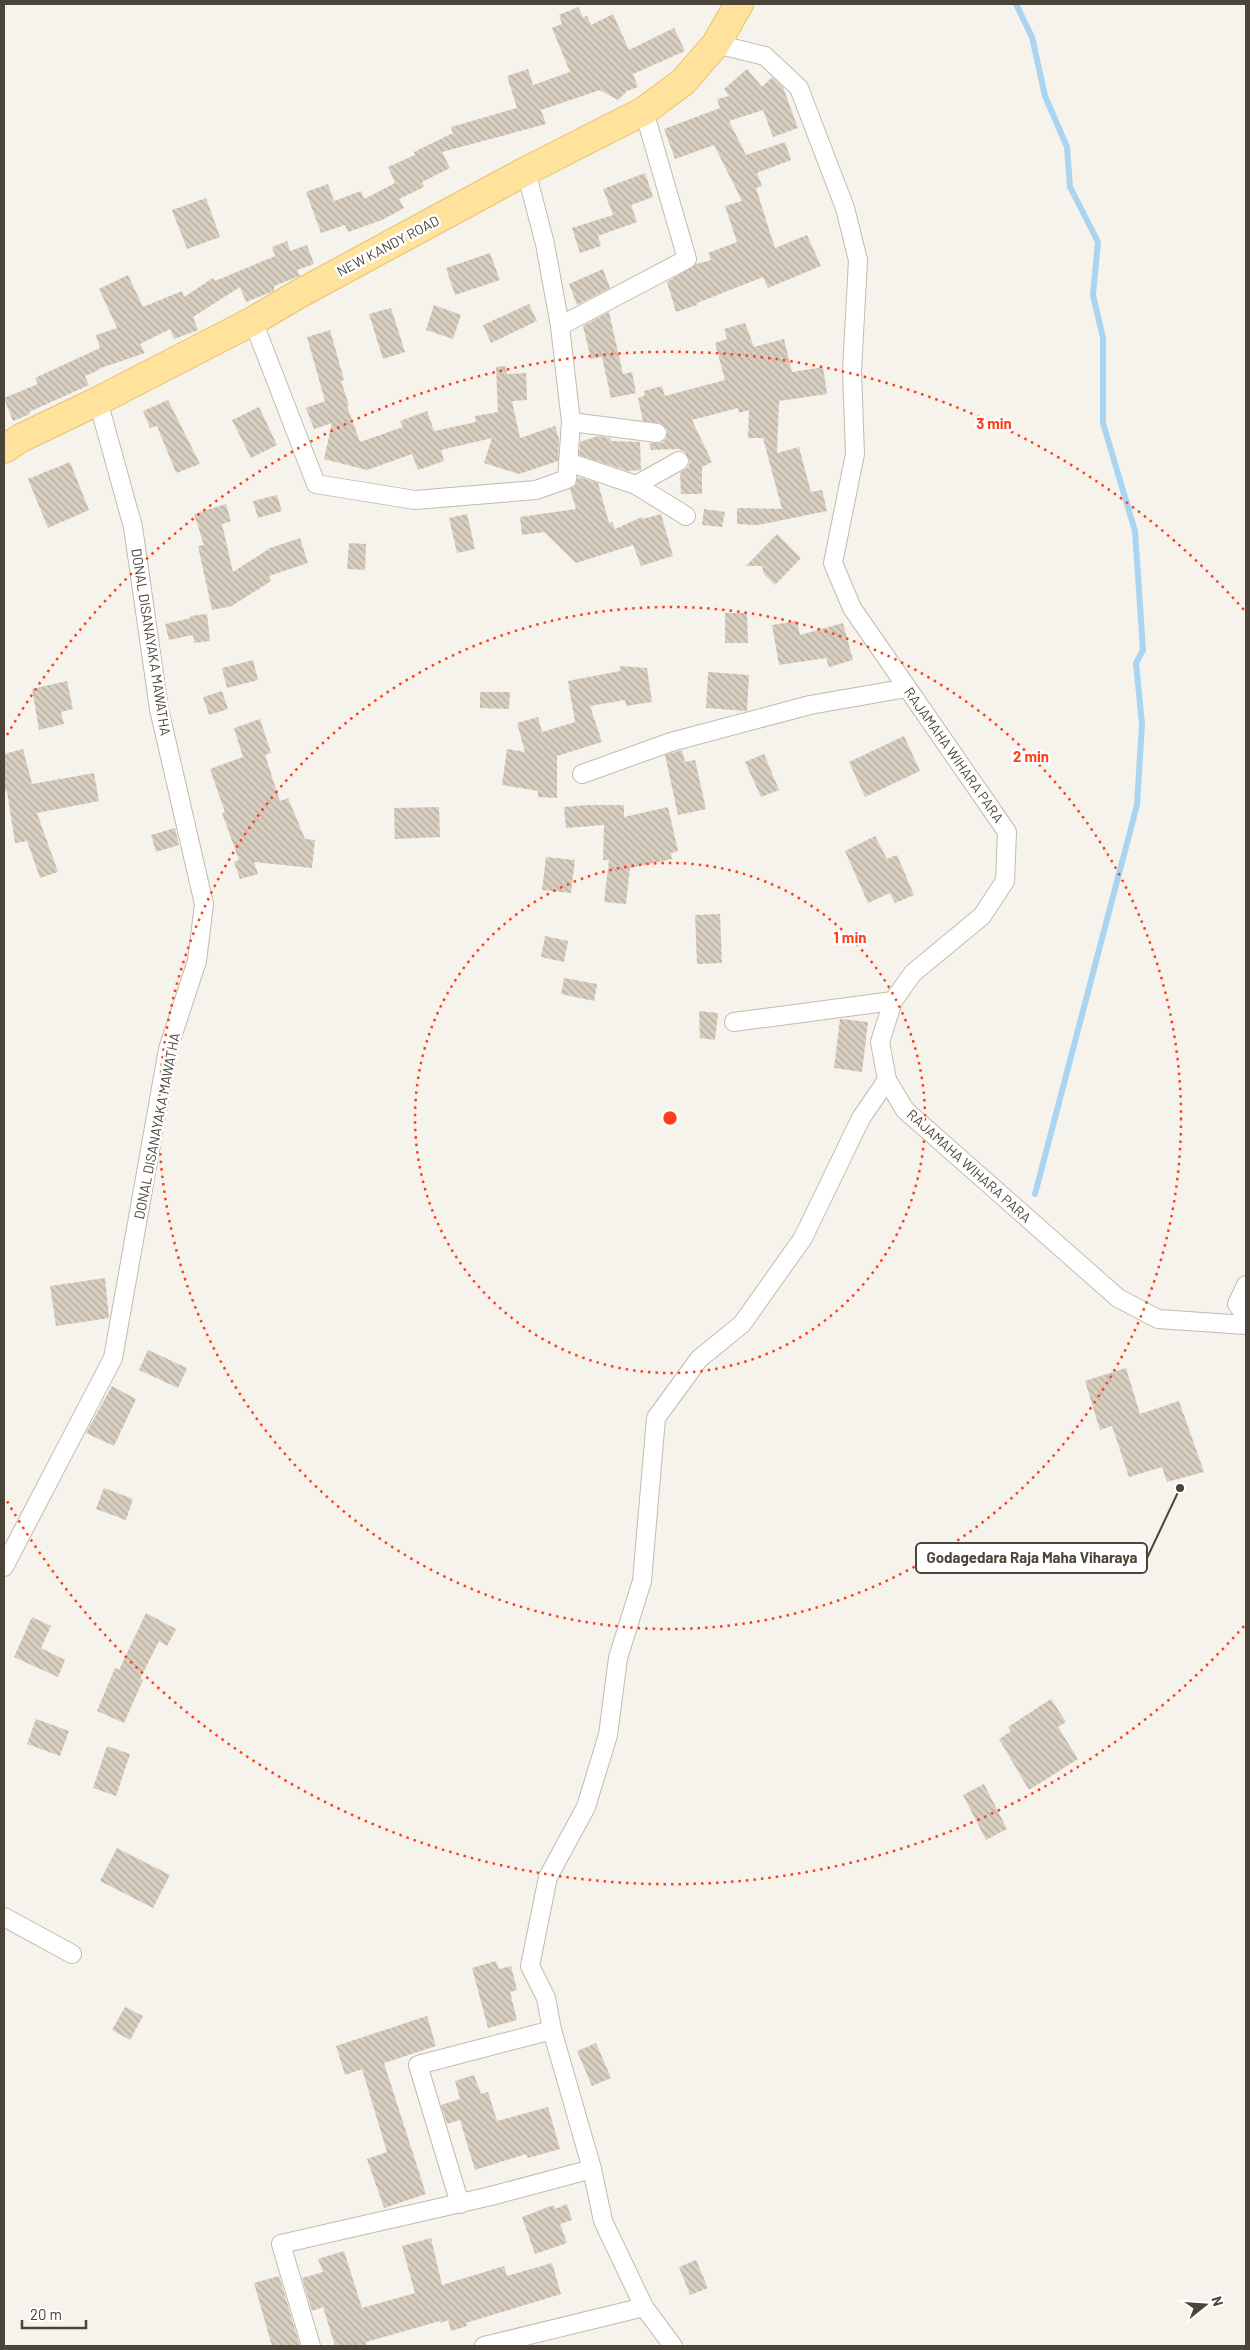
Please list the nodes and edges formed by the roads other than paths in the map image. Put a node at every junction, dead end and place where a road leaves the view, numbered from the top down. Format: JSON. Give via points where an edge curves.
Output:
{"nodes":[{"id":1,"x":738,"y":4,"type":"edge"},
{"id":2,"x":716,"y":44,"type":"junction"},
{"id":3,"x":644,"y":111,"type":"junction"},
{"id":4,"x":526,"y":171,"type":"junction"},
{"id":5,"x":253,"y":321,"type":"junction"},
{"id":6,"x":560,"y":326,"type":"junction"},
{"id":7,"x":98,"y":401,"type":"junction"},
{"id":8,"x":570,"y":422,"type":"junction"},
{"id":9,"x":657,"y":433,"type":"dead end"},
{"id":10,"x":4,"y":449,"type":"edge"},
{"id":11,"x":679,"y":461,"type":"dead end"},
{"id":12,"x":568,"y":462,"type":"junction"},
{"id":13,"x":636,"y":485,"type":"junction"},
{"id":14,"x":686,"y":516,"type":"dead end"},
{"id":15,"x":907,"y":688,"type":"junction"},
{"id":16,"x":582,"y":774,"type":"dead end"},
{"id":17,"x":893,"y":1001,"type":"junction"},
{"id":18,"x":734,"y":1022,"type":"dead end"},
{"id":19,"x":887,"y":1080,"type":"junction"},
{"id":20,"x":1246,"y":1285,"type":"edge"},
{"id":21,"x":1246,"y":1316,"type":"edge"},
{"id":22,"x":1246,"y":1325,"type":"edge"},
{"id":23,"x":4,"y":1567,"type":"edge"},
{"id":24,"x":4,"y":1917,"type":"edge"},
{"id":25,"x":72,"y":1954,"type":"dead end"},
{"id":26,"x":552,"y":2030,"type":"junction"},
{"id":27,"x":592,"y":2169,"type":"junction"},
{"id":28,"x":460,"y":2204,"type":"junction"},
{"id":29,"x":644,"y":2307,"type":"junction"},
{"id":30,"x":312,"y":2346,"type":"edge"},
{"id":31,"x":485,"y":2346,"type":"edge"},
{"id":32,"x":673,"y":2346,"type":"edge"}],
"edges":[{"from":1,"to":2,"type":"main road","name":"NEW KANDY ROAD"},
{"from":2,"to":3,"type":"main road","name":"NEW KANDY ROAD","via":[[683,82]]},
{"from":2,"to":15,"type":"street","name":"RAJAMAHA WIHARA PARA","via":[[765,56],[799,88],[845,208],[858,260],[852,371],[855,454],[833,563],[852,608]]},
{"from":3,"to":4,"type":"main road","name":"NEW KANDY ROAD"},
{"from":3,"to":6,"type":"street","via":[[687,259]]},
{"from":4,"to":5,"type":"main road","name":"NEW KANDY ROAD"},
{"from":4,"to":6,"type":"street","via":[[545,244]]},
{"from":5,"to":7,"type":"main road","name":"NEW KANDY ROAD"},
{"from":5,"to":12,"type":"street","via":[[316,484],[414,500],[536,490],[567,479]]},
{"from":6,"to":8,"type":"street"},
{"from":7,"to":10,"type":"main road","name":"NEW KANDY ROAD"},
{"from":7,"to":23,"type":"street","name":"DONAL DISANAYAKA MAWATHA","via":[[133,527],[159,709],[204,904],[197,961],[168,1049],[113,1358]]},
{"from":8,"to":9,"type":"street"},
{"from":8,"to":12,"type":"street"},
{"from":11,"to":13,"type":"street"},
{"from":12,"to":13,"type":"street"},
{"from":13,"to":14,"type":"street"},
{"from":15,"to":16,"type":"street","via":[[810,705],[671,742]]},
{"from":15,"to":17,"type":"street","name":"RAJAMAHA WIHARA PARA","via":[[1007,832],[1004,881],[982,916],[913,973]]},
{"from":17,"to":18,"type":"street"},
{"from":17,"to":19,"type":"street","name":"RAJAMAHA WIHARA PARA","via":[[880,1042]]},
{"from":19,"to":22,"type":"street","name":"RAJAMAHA WIHARA PARA","via":[[905,1110],[1118,1298],[1158,1319]]},
{"from":19,"to":26,"type":"street","via":[[861,1118],[803,1238],[742,1324],[699,1359],[656,1418],[642,1581],[618,1658],[608,1735],[586,1807],[548,1877],[530,1966],[546,1998]]},
{"from":20,"to":21,"type":"street","via":[[1237,1304]]},
{"from":24,"to":25,"type":"street"},
{"from":26,"to":27,"type":"street"},
{"from":26,"to":28,"type":"street","via":[[418,2065]]},
{"from":27,"to":28,"type":"street"},
{"from":27,"to":29,"type":"street","via":[[603,2221]]},
{"from":28,"to":30,"type":"street","via":[[282,2244]]},
{"from":29,"to":31,"type":"street"},
{"from":29,"to":32,"type":"street"}]}
